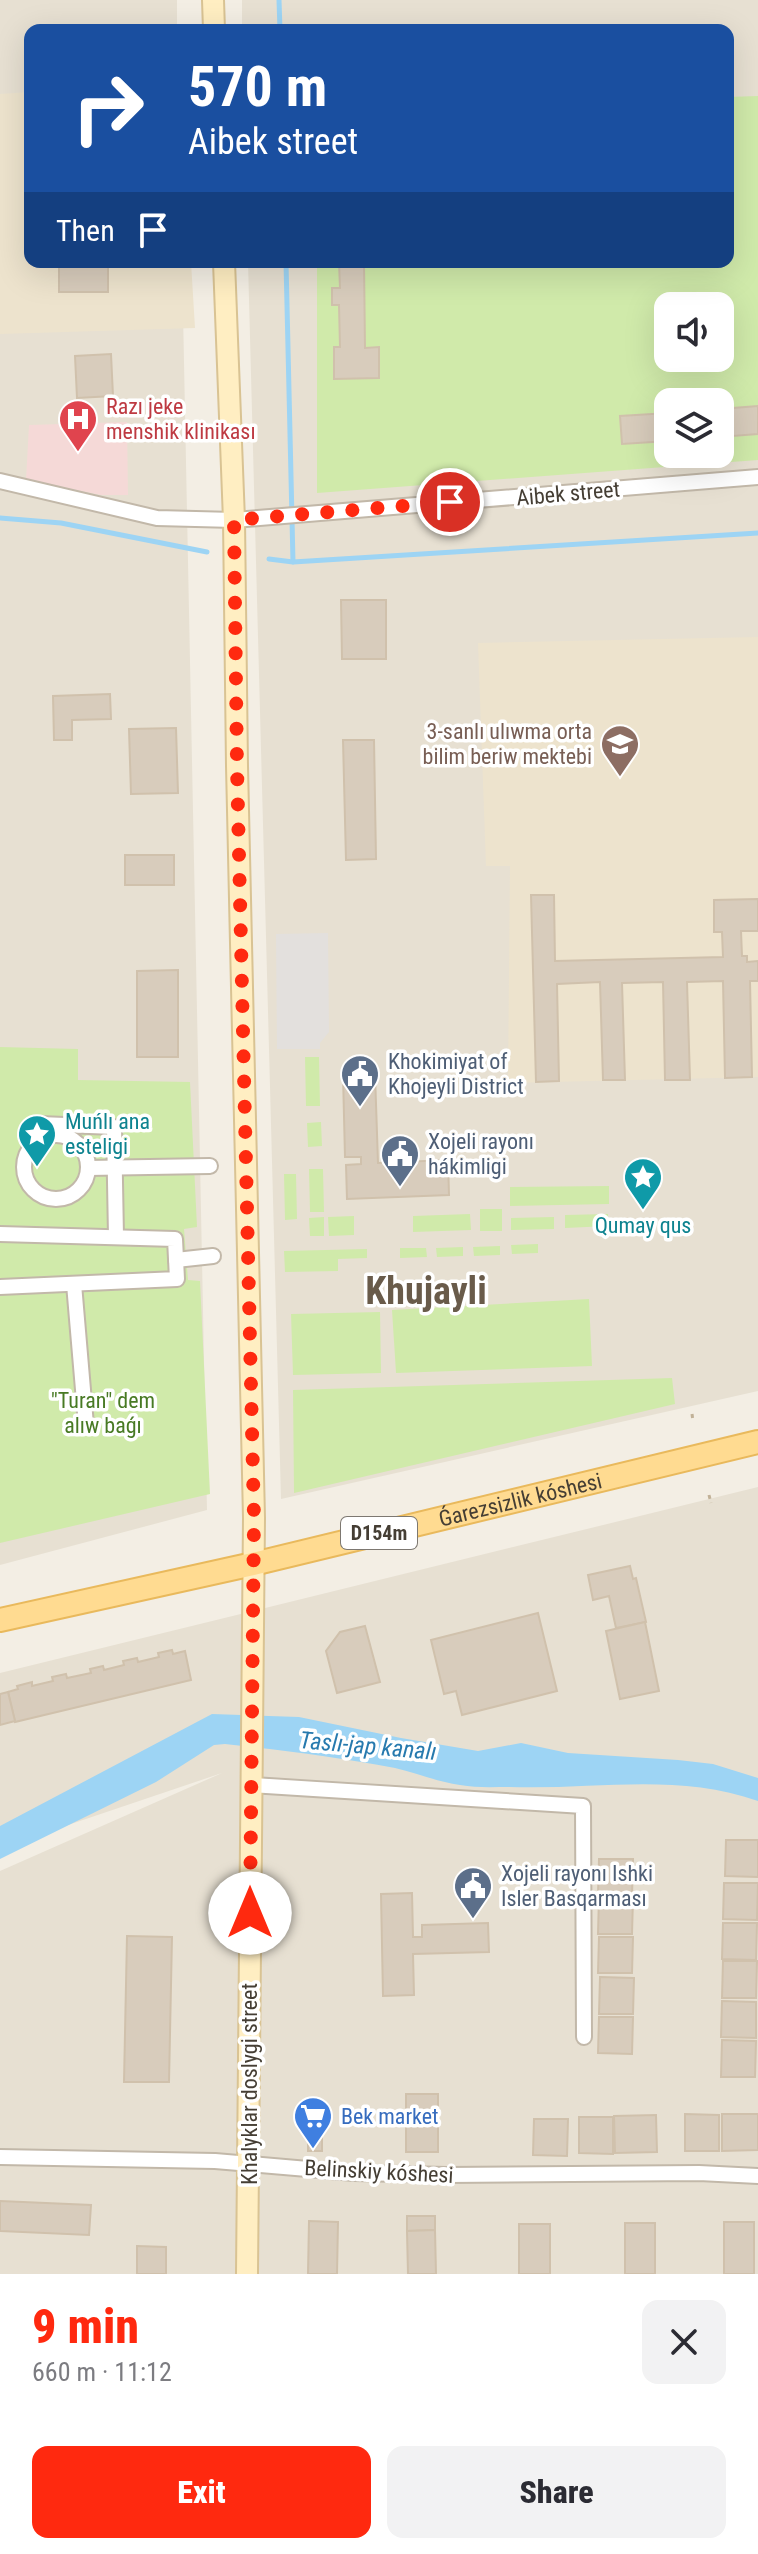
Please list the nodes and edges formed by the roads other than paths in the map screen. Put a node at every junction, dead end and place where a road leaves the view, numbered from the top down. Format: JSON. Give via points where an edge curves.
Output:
{"nodes":[{"id":1,"x":213,"y":0,"type":"edge"},
{"id":2,"x":214,"y":24,"type":"edge"},
{"id":3,"x":224,"y":268,"type":"edge"},
{"id":4,"x":758,"y":477,"type":"edge"},
{"id":5,"x":0,"y":481,"type":"edge"},
{"id":6,"x":234,"y":520,"type":"junction"},
{"id":7,"x":40,"y":1124,"type":"dead end"},
{"id":8,"x":56,"y":1130,"type":"junction"},
{"id":9,"x":210,"y":1166,"type":"dead end"},
{"id":10,"x":88,"y":1168,"type":"junction"},
{"id":11,"x":0,"y":1234,"type":"edge"},
{"id":12,"x":116,"y":1237,"type":"junction"},
{"id":13,"x":213,"y":1256,"type":"dead end"},
{"id":14,"x":176,"y":1260,"type":"junction"},
{"id":15,"x":74,"y":1284,"type":"junction"},
{"id":16,"x":0,"y":1287,"type":"edge"},
{"id":17,"x":86,"y":1425,"type":"dead end"},
{"id":18,"x":758,"y":1442,"type":"edge"},
{"id":19,"x":253,"y":1564,"type":"junction"},
{"id":20,"x":0,"y":1620,"type":"edge"},
{"id":21,"x":252,"y":1785,"type":"junction"},
{"id":22,"x":584,"y":2037,"type":"dead end"},
{"id":23,"x":0,"y":2157,"type":"edge"},
{"id":24,"x":249,"y":2164,"type":"junction"},
{"id":25,"x":758,"y":2176,"type":"edge"},
{"id":26,"x":247,"y":2274,"type":"edge"}],
"edges":[{"from":1,"to":2,"type":"street"},
{"from":3,"to":6,"type":"street","name":"Khalyklar doslygi street"},
{"from":4,"to":6,"type":"street","name":"Aibek street"},
{"from":5,"to":6,"type":"street","name":"Aibek street","via":[[157,518]]},
{"from":6,"to":19,"type":"street","name":"Khalyklar doslygi street"},
{"from":7,"to":8,"type":"street"},
{"from":8,"to":10,"type":"street","via":[[75,1142]]},
{"from":8,"to":10,"type":"street","via":[[28,1151],[27,1183],[44,1197],[64,1198],[81,1187]]},
{"from":8,"to":12,"type":"street","via":[[114,1127]]},
{"from":9,"to":10,"type":"street"},
{"from":11,"to":12,"type":"street"},
{"from":12,"to":14,"type":"street","via":[[175,1239]]},
{"from":13,"to":14,"type":"street"},
{"from":14,"to":15,"type":"street","via":[[177,1279]]},
{"from":15,"to":16,"type":"street"},
{"from":15,"to":17,"type":"street"},
{"from":18,"to":19,"type":"main road","name":"Ǵarezsizlik kóshesi","number":"D154m"},
{"from":19,"to":20,"type":"main road","name":"Ǵarezsizlik kóshesi","number":"D154m"},
{"from":19,"to":21,"type":"street","name":"Khalyklar doslygi street"},
{"from":21,"to":22,"type":"street","via":[[583,1806]]},
{"from":21,"to":24,"type":"street","name":"Khalyklar doslygi street"},
{"from":23,"to":24,"type":"street","name":"Belinskiy kóshesi"},
{"from":24,"to":25,"type":"street","name":"Belinskiy kóshesi","via":[[354,2173]]},
{"from":24,"to":26,"type":"street","name":"Khalyklar doslygi street"}]}
